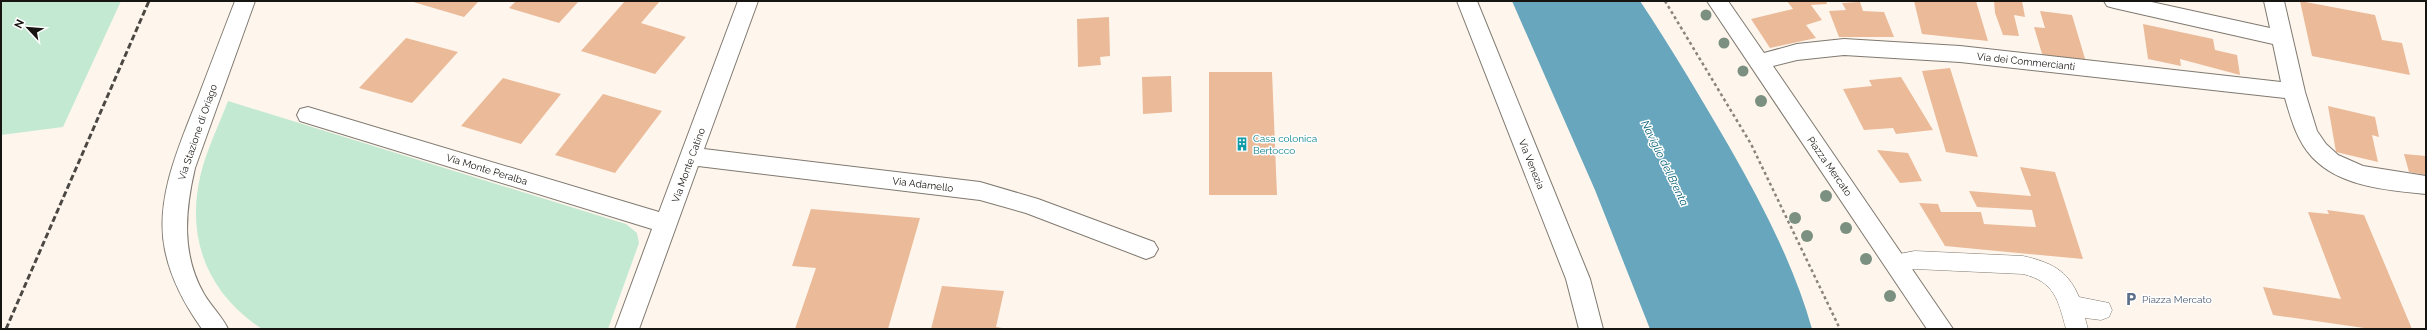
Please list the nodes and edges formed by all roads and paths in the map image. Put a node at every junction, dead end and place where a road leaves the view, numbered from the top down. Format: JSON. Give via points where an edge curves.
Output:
{"nodes":[{"id":1,"x":245,"y":1,"type":"edge"},
{"id":2,"x":748,"y":1,"type":"edge"},
{"id":3,"x":1467,"y":1,"type":"edge"},
{"id":4,"x":1665,"y":1,"type":"edge"},
{"id":5,"x":1717,"y":1,"type":"edge"},
{"id":6,"x":2114,"y":1,"type":"edge"},
{"id":7,"x":2274,"y":1,"type":"edge"},
{"id":8,"x":2282,"y":38,"type":"junction"},
{"id":9,"x":1759,"y":62,"type":"junction"},
{"id":10,"x":2294,"y":92,"type":"junction"},
{"id":11,"x":308,"y":115,"type":"dead end"},
{"id":12,"x":691,"y":156,"type":"junction"},
{"id":13,"x":2426,"y":185,"type":"edge"},
{"id":14,"x":666,"y":224,"type":"junction"},
{"id":15,"x":1146,"y":249,"type":"dead end"},
{"id":16,"x":1897,"y":263,"type":"junction"},
{"id":17,"x":2071,"y":306,"type":"junction"},
{"id":18,"x":2101,"y":310,"type":"dead end"},
{"id":19,"x":216,"y":329,"type":"edge"},
{"id":20,"x":627,"y":329,"type":"edge"},
{"id":21,"x":1591,"y":329,"type":"edge"},
{"id":22,"x":1840,"y":329,"type":"edge"},
{"id":23,"x":1940,"y":329,"type":"edge"},
{"id":24,"x":2077,"y":329,"type":"edge"}],
"edges":[{"from":1,"to":19,"type":"street","name":"Via Stazione di Oriago","via":[[186,157],[174,218],[176,248],[184,277],[196,304]]},
{"from":2,"to":12,"type":"street","name":"Via Monte Catino"},
{"from":3,"to":21,"type":"street","name":"Via Venezia","via":[[1578,279]]},
{"from":4,"to":22,"type":"path","via":[[1751,144]]},
{"from":5,"to":9,"type":"street","name":"Piazza Mercato"},
{"from":6,"to":8,"type":"street"},
{"from":7,"to":8,"type":"street"},
{"from":8,"to":10,"type":"street"},
{"from":9,"to":10,"type":"street","name":"Via dei Commercianti","via":[[1820,48],[1881,49],[1960,54],[2249,84]]},
{"from":9,"to":16,"type":"street","name":"Piazza Mercato"},
{"from":10,"to":13,"type":"street","via":[[2309,136],[2324,155],[2368,178]]},
{"from":11,"to":14,"type":"street","name":"Via Monte Peralba"},
{"from":12,"to":14,"type":"street","name":"Via Monte Catino"},
{"from":12,"to":15,"type":"street","name":"Via Adamello","via":[[980,191],[1030,205]]},
{"from":14,"to":20,"type":"street","name":"Via Monte Catino"},
{"from":16,"to":17,"type":"lane","via":[[1915,260],[2023,265],[2038,268],[2059,280]]},
{"from":16,"to":23,"type":"street","name":"Piazza Mercato"},
{"from":17,"to":18,"type":"lane"},
{"from":17,"to":24,"type":"lane"}]}
